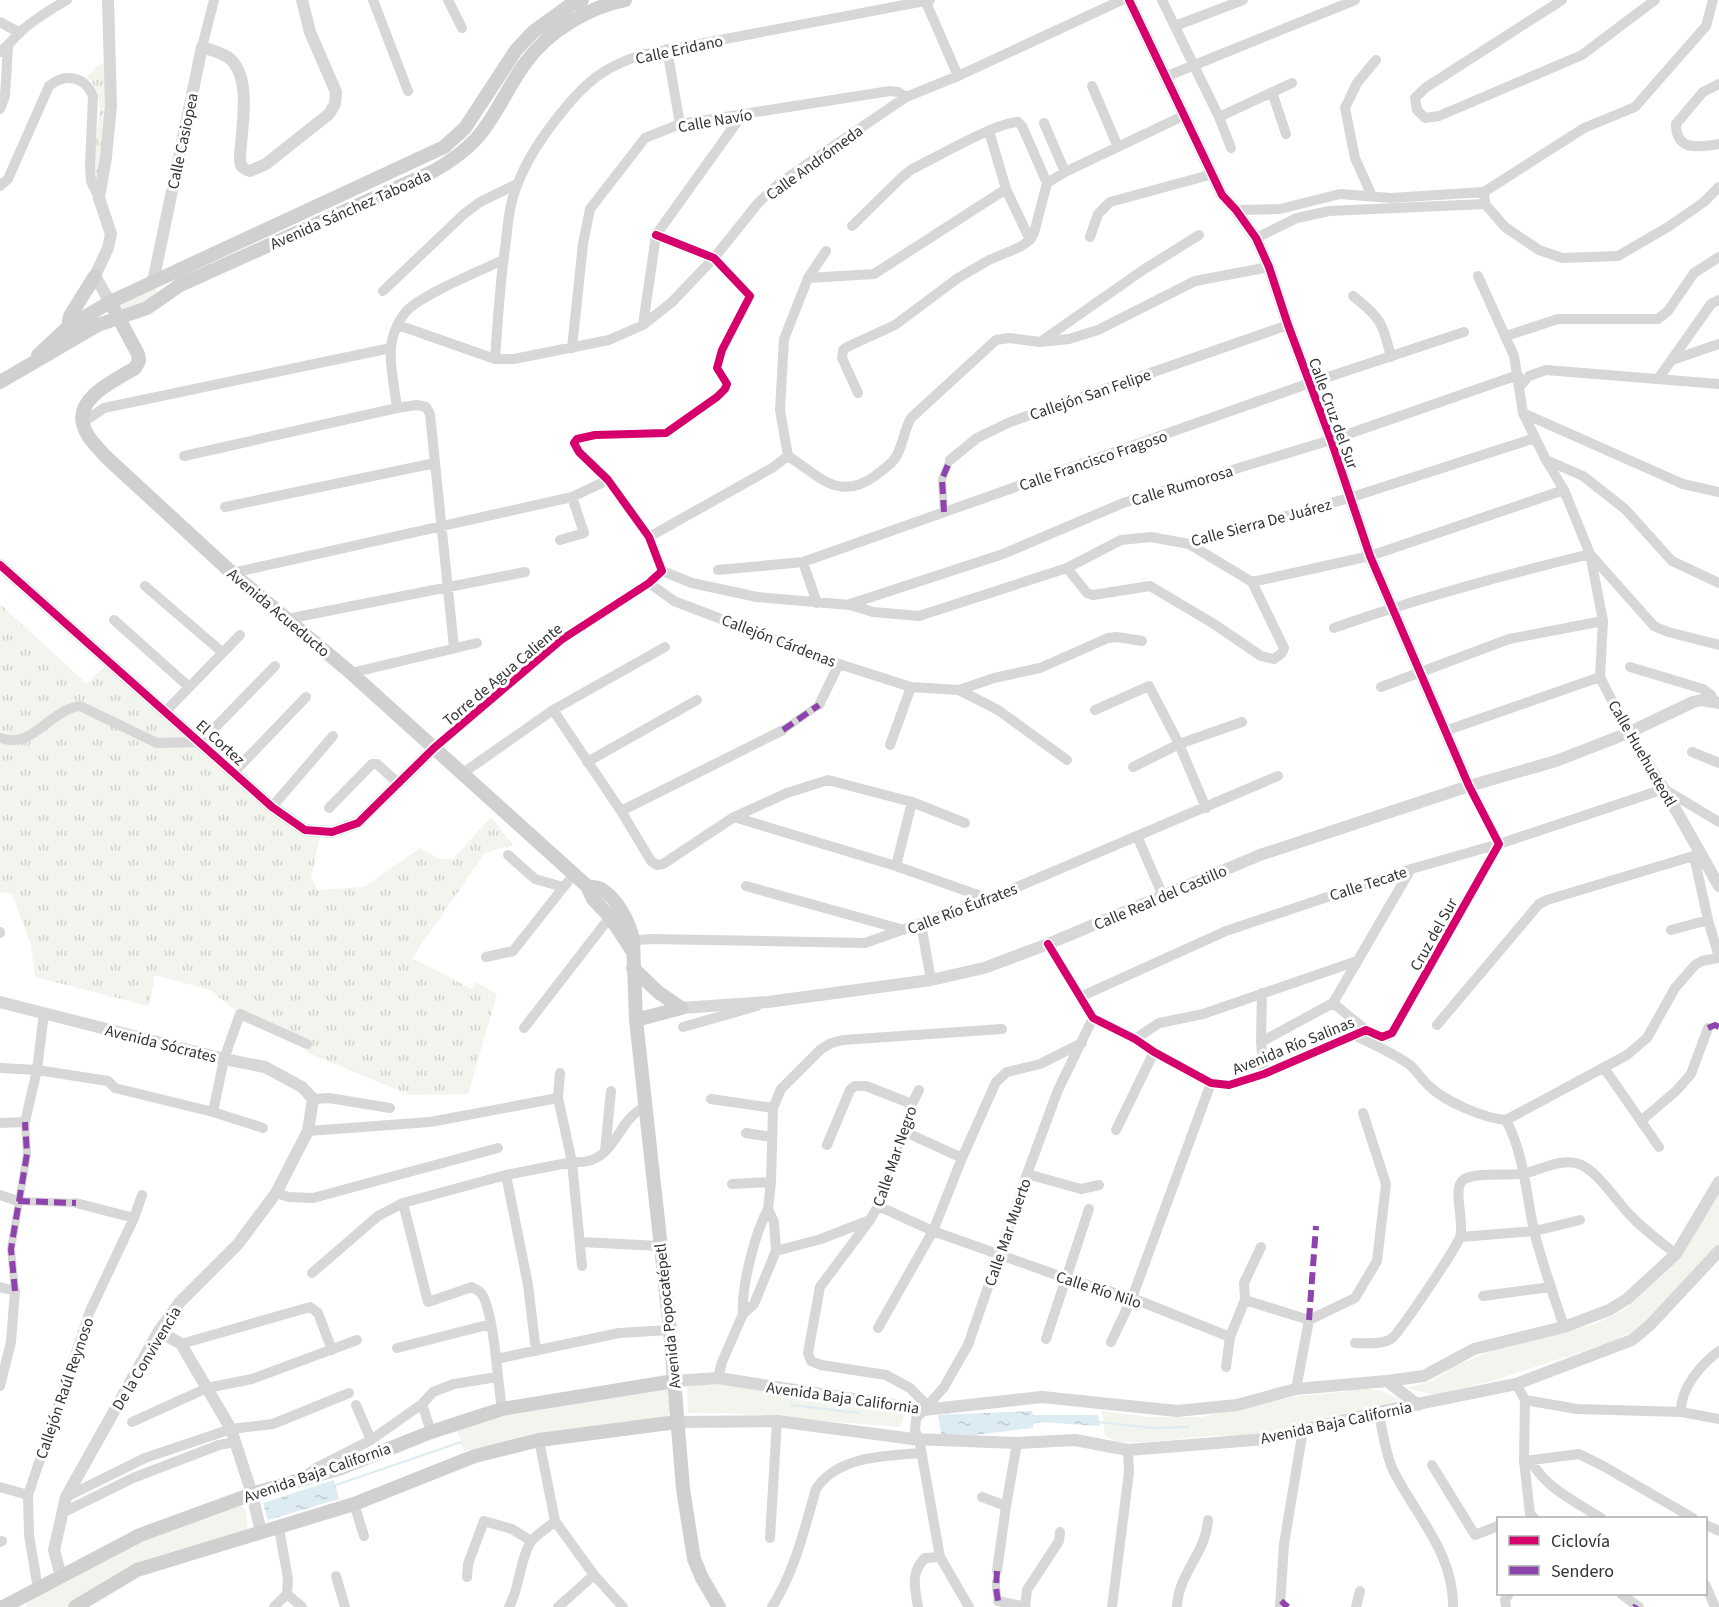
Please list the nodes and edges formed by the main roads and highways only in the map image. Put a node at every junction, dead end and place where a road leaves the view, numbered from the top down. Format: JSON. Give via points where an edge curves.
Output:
{"nodes":[{"id":1,"x":582,"y":0,"type":"edge"},
{"id":2,"x":625,"y":0,"type":"edge"},
{"id":3,"x":95,"y":276,"type":"road end"},
{"id":4,"x":153,"y":282,"type":"junction"},
{"id":5,"x":160,"y":299,"type":"junction"},
{"id":6,"x":110,"y":302,"type":"junction"},
{"id":7,"x":119,"y":318,"type":"junction"},
{"id":8,"x":68,"y":327,"type":"junction"},
{"id":9,"x":30,"y":364,"type":"junction"},
{"id":10,"x":0,"y":382,"type":"edge"},
{"id":11,"x":586,"y":886,"type":"junction"},
{"id":12,"x":631,"y":944,"type":"junction"},
{"id":13,"x":633,"y":968,"type":"junction"},
{"id":14,"x":636,"y":1020,"type":"junction"},
{"id":15,"x":674,"y":1381,"type":"junction"},
{"id":16,"x":677,"y":1422,"type":"junction"},
{"id":17,"x":11,"y":1605,"type":"edge"},
{"id":18,"x":75,"y":1607,"type":"edge"},
{"id":19,"x":719,"y":1607,"type":"edge"}],
"edges":[{"from":1,"to":4,"type":"main road","name":"Avenida Sánchez Taboada","via":[[533,32],[516,50],[465,128],[444,147]]},
{"from":2,"to":5,"type":"main road","name":"Avenida Sánchez Taboada","via":[[576,19],[543,43],[526,61],[477,139],[454,159],[180,285]]},
{"from":3,"to":8,"type":"main road","via":[[70,316]]},
{"from":4,"to":5,"type":"main road","via":[[160,289]]},
{"from":4,"to":6,"type":"main road","name":"Avenida Sánchez Taboada"},
{"from":5,"to":7,"type":"main road","name":"Avenida Sánchez Taboada"},
{"from":6,"to":7,"type":"main road"},
{"from":6,"to":8,"type":"main road","name":"Avenida Sánchez Taboada"},
{"from":7,"to":9,"type":"main road","name":"Avenida Sánchez Taboada","via":[[98,325]]},
{"from":7,"to":11,"type":"main road","name":"Avenida Acueducto","via":[[139,361],[83,407],[82,423],[89,437],[232,573],[351,673]]},
{"from":8,"to":9,"type":"main road","name":"Avenida Sánchez Taboada"},
{"from":9,"to":10,"type":"main road","name":"Avenida Sánchez Taboada"},
{"from":11,"to":12,"type":"main road","name":"Avenida Acueducto"},
{"from":11,"to":12,"type":"main road","name":"Avenida Acueducto","via":[[601,889],[619,908],[631,928]]},
{"from":12,"to":13,"type":"main road","name":"Avenida Acueducto"},
{"from":13,"to":14,"type":"main road","name":"Avenida Acueducto"},
{"from":13,"to":14,"type":"main road","via":[[681,1008]]},
{"from":14,"to":15,"type":"main road","name":"Avenida Popocatépetl"},
{"from":15,"to":16,"type":"main road","name":"Avenida Popocatépetl"},
{"from":15,"to":17,"type":"main road","name":"Avenida Baja California","via":[[502,1410],[431,1432],[341,1468],[252,1494],[140,1535]]},
{"from":16,"to":18,"type":"main road","name":"Avenida Baja California","via":[[539,1440],[475,1456],[354,1504],[137,1570]]},
{"from":16,"to":19,"type":"main road","name":"Avenida Popocatépetl","via":[[694,1559]]}]}
